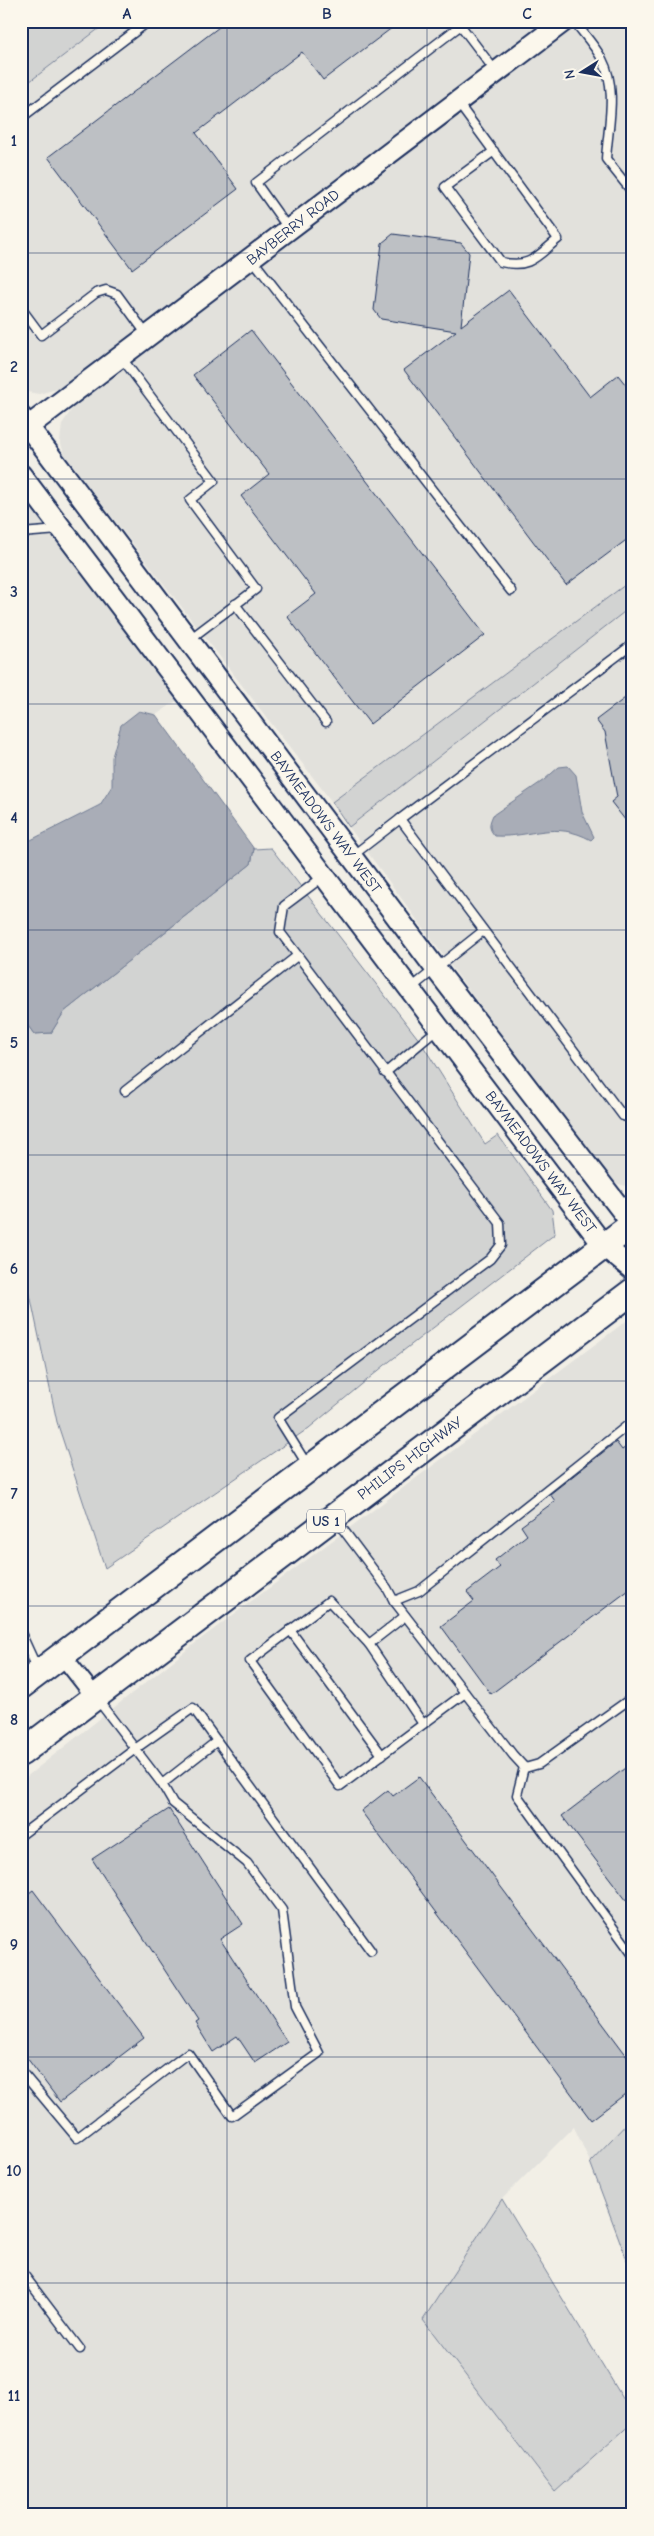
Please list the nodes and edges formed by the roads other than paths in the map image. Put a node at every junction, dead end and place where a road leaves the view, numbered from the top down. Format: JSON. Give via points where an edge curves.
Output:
{"nodes":[{"id":1,"x":149,"y":21,"type":"edge"},
{"id":2,"x":564,"y":21,"type":"edge"},
{"id":3,"x":574,"y":21,"type":"edge"},
{"id":4,"x":459,"y":23,"type":"edge"},
{"id":5,"x":496,"y":72,"type":"junction"},
{"id":6,"x":457,"y":102,"type":"junction"},
{"id":7,"x":21,"y":118,"type":"edge"},
{"id":8,"x":494,"y":151,"type":"junction"},
{"id":9,"x":633,"y":193,"type":"edge"},
{"id":10,"x":289,"y":229,"type":"junction"},
{"id":11,"x":252,"y":259,"type":"junction"},
{"id":12,"x":21,"y":308,"type":"edge"},
{"id":13,"x":147,"y":335,"type":"junction"},
{"id":14,"x":120,"y":356,"type":"junction"},
{"id":15,"x":24,"y":425,"type":"edge"},
{"id":16,"x":21,"y":475,"type":"edge"},
{"id":17,"x":63,"y":530,"type":"junction"},
{"id":18,"x":21,"y":532,"type":"edge"},
{"id":19,"x":511,"y":591,"type":"dead end"},
{"id":20,"x":235,"y":604,"type":"junction"},
{"id":21,"x":188,"y":640,"type":"junction"},
{"id":22,"x":633,"y":644,"type":"edge"},
{"id":23,"x":326,"y":722,"type":"dead end"},
{"id":24,"x":400,"y":819,"type":"junction"},
{"id":25,"x":352,"y":856,"type":"junction"},
{"id":26,"x":324,"y":876,"type":"junction"},
{"id":27,"x":483,"y":931,"type":"junction"},
{"id":28,"x":297,"y":956,"type":"junction"},
{"id":29,"x":436,"y":969,"type":"junction"},
{"id":30,"x":410,"y":989,"type":"junction"},
{"id":31,"x":440,"y":1028,"type":"junction"},
{"id":32,"x":385,"y":1072,"type":"junction"},
{"id":33,"x":125,"y":1091,"type":"dead end"},
{"id":34,"x":633,"y":1119,"type":"edge"},
{"id":35,"x":633,"y":1224,"type":"edge"},
{"id":36,"x":604,"y":1246,"type":"junction"},
{"id":37,"x":633,"y":1270,"type":"edge"},
{"id":38,"x":633,"y":1291,"type":"edge"},
{"id":39,"x":633,"y":1421,"type":"edge"},
{"id":40,"x":309,"y":1468,"type":"junction"},
{"id":41,"x":333,"y":1516,"type":"junction"},
{"id":42,"x":394,"y":1601,"type":"junction"},
{"id":43,"x":405,"y":1616,"type":"junction"},
{"id":44,"x":290,"y":1630,"type":"junction"},
{"id":45,"x":21,"y":1632,"type":"edge"},
{"id":46,"x":369,"y":1644,"type":"junction"},
{"id":47,"x":62,"y":1655,"type":"junction"},
{"id":48,"x":30,"y":1679,"type":"edge"},
{"id":49,"x":465,"y":1694,"type":"junction"},
{"id":50,"x":95,"y":1697,"type":"junction"},
{"id":51,"x":633,"y":1697,"type":"edge"},
{"id":52,"x":423,"y":1724,"type":"junction"},
{"id":53,"x":217,"y":1741,"type":"junction"},
{"id":54,"x":135,"y":1749,"type":"junction"},
{"id":55,"x":21,"y":1753,"type":"edge"},
{"id":56,"x":382,"y":1755,"type":"junction"},
{"id":57,"x":524,"y":1767,"type":"junction"},
{"id":58,"x":162,"y":1784,"type":"junction"},
{"id":59,"x":21,"y":1835,"type":"edge"},
{"id":60,"x":371,"y":1951,"type":"dead end"},
{"id":61,"x":633,"y":1955,"type":"edge"},
{"id":62,"x":21,"y":2072,"type":"edge"},
{"id":63,"x":21,"y":2271,"type":"edge"},
{"id":64,"x":80,"y":2349,"type":"dead end"}],
"edges":[{"from":1,"to":7,"type":"lane"},
{"from":2,"to":5,"type":"street","name":"BAYBERRY ROAD"},
{"from":3,"to":9,"type":"lane","via":[[602,58],[611,90],[606,159]]},
{"from":4,"to":5,"type":"lane"},
{"from":4,"to":10,"type":"lane","via":[[256,183]]},
{"from":5,"to":6,"type":"street","name":"BAYBERRY ROAD"},
{"from":6,"to":8,"type":"lane"},
{"from":6,"to":10,"type":"street","name":"BAYBERRY ROAD"},
{"from":8,"to":8,"type":"lane","via":[[558,239],[529,262],[517,266],[501,262],[446,187]]},
{"from":10,"to":11,"type":"street","name":"BAYBERRY ROAD"},
{"from":11,"to":13,"type":"street","name":"BAYBERRY ROAD"},
{"from":11,"to":19,"type":"lane"},
{"from":12,"to":13,"type":"lane","via":[[41,335],[96,293],[106,290],[117,294]]},
{"from":13,"to":14,"type":"street","name":"BAYBERRY ROAD"},
{"from":14,"to":15,"type":"street","name":"BAYBERRY ROAD"},
{"from":14,"to":20,"type":"lane","via":[[214,481],[190,500],[256,589]]},
{"from":15,"to":21,"type":"street","name":"BAYMEADOWS WAY WEST"},
{"from":16,"to":17,"type":"street","name":"BAYMEADOWS WAY WEST"},
{"from":17,"to":18,"type":"lane"},
{"from":17,"to":26,"type":"street","name":"BAYMEADOWS WAY WEST"},
{"from":20,"to":21,"type":"lane"},
{"from":20,"to":23,"type":"lane"},
{"from":21,"to":25,"type":"street","name":"BAYMEADOWS WAY WEST"},
{"from":22,"to":24,"type":"lane"},
{"from":24,"to":25,"type":"lane"},
{"from":24,"to":27,"type":"lane"},
{"from":25,"to":29,"type":"street","name":"BAYMEADOWS WAY WEST"},
{"from":26,"to":28,"type":"lane","via":[[284,906],[280,932]]},
{"from":26,"to":30,"type":"street","name":"BAYMEADOWS WAY WEST"},
{"from":27,"to":29,"type":"lane"},
{"from":27,"to":34,"type":"lane","via":[[623,1116]]},
{"from":28,"to":32,"type":"lane"},
{"from":28,"to":33,"type":"lane"},
{"from":29,"to":30,"type":"lane"},
{"from":29,"to":35,"type":"street","name":"BAYMEADOWS WAY WEST"},
{"from":30,"to":31,"type":"street","name":"BAYMEADOWS WAY WEST"},
{"from":31,"to":32,"type":"lane"},
{"from":31,"to":36,"type":"street","name":"BAYMEADOWS WAY WEST"},
{"from":32,"to":40,"type":"lane","via":[[500,1223],[501,1245],[490,1259],[278,1418]]},
{"from":35,"to":36,"type":"main road"},
{"from":36,"to":37,"type":"street","name":"BAYMEADOWS WAY WEST"},
{"from":36,"to":40,"type":"main road"},
{"from":38,"to":41,"type":"main road","name":"PHILIPS HIGHWAY","number":"US 1"},
{"from":39,"to":42,"type":"lane","via":[[419,1591]]},
{"from":40,"to":47,"type":"main road"},
{"from":41,"to":42,"type":"lane"},
{"from":41,"to":50,"type":"main road","name":"PHILIPS HIGHWAY","number":"US 1"},
{"from":42,"to":43,"type":"lane"},
{"from":43,"to":46,"type":"lane"},
{"from":43,"to":49,"type":"lane"},
{"from":44,"to":46,"type":"lane","via":[[329,1601]]},
{"from":44,"to":56,"type":"lane"},
{"from":44,"to":56,"type":"lane","via":[[250,1661],[340,1786]]},
{"from":45,"to":48,"type":"lane"},
{"from":46,"to":52,"type":"lane"},
{"from":47,"to":48,"type":"main road"},
{"from":47,"to":50,"type":"street"},
{"from":49,"to":52,"type":"lane"},
{"from":49,"to":57,"type":"lane"},
{"from":50,"to":54,"type":"lane"},
{"from":50,"to":55,"type":"main road","name":"PHILIPS HIGHWAY","number":"US 1"},
{"from":51,"to":57,"type":"lane","via":[[539,1764]]},
{"from":52,"to":56,"type":"lane"},
{"from":53,"to":54,"type":"lane","via":[[194,1708]]},
{"from":53,"to":58,"type":"lane"},
{"from":53,"to":60,"type":"lane"},
{"from":54,"to":58,"type":"lane"},
{"from":54,"to":59,"type":"lane"},
{"from":57,"to":61,"type":"lane","via":[[518,1795]]},
{"from":58,"to":62,"type":"lane","via":[[173,1802],[248,1863],[282,1910],[295,2007],[320,2053],[232,2116],[188,2053],[77,2138]]},
{"from":63,"to":64,"type":"lane"}]}
